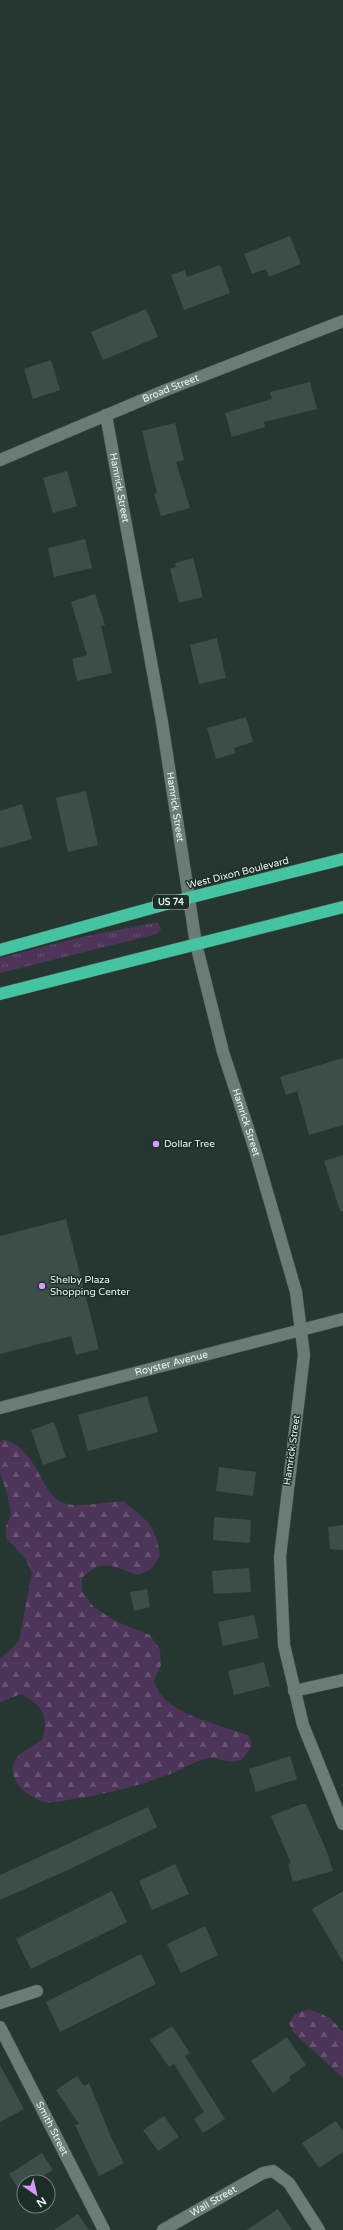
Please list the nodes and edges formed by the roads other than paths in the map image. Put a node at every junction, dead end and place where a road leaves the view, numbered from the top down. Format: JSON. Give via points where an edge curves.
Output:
{"nodes":[{"id":1,"x":343,"y":320,"type":"edge"},
{"id":2,"x":106,"y":415,"type":"junction"},
{"id":3,"x":0,"y":460,"type":"edge"},
{"id":4,"x":343,"y":859,"type":"edge"},
{"id":5,"x":188,"y":898,"type":"junction"},
{"id":6,"x":343,"y":907,"type":"edge"},
{"id":7,"x":196,"y":944,"type":"junction"},
{"id":8,"x":0,"y":950,"type":"edge"},
{"id":9,"x":0,"y":994,"type":"edge"},
{"id":10,"x":343,"y":1319,"type":"edge"},
{"id":11,"x":302,"y":1329,"type":"junction"},
{"id":12,"x":0,"y":1408,"type":"edge"},
{"id":13,"x":343,"y":1680,"type":"edge"},
{"id":14,"x":294,"y":1691,"type":"junction"},
{"id":15,"x":343,"y":1824,"type":"edge"},
{"id":16,"x":37,"y":1991,"type":"dead end"},
{"id":17,"x":0,"y":2003,"type":"edge"},
{"id":18,"x":0,"y":2027,"type":"edge"},
{"id":19,"x":104,"y":2230,"type":"edge"},
{"id":20,"x":163,"y":2230,"type":"edge"},
{"id":21,"x":319,"y":2230,"type":"edge"}],
"edges":[{"from":1,"to":2,"type":"street","name":"Broad Street"},
{"from":2,"to":3,"type":"street","name":"Broad Street"},
{"from":2,"to":5,"type":"street","name":"Hamrick Street","via":[[162,722]]},
{"from":4,"to":5,"type":"highway","name":"West Dixon Boulevard","number":"US 74"},
{"from":5,"to":7,"type":"street","name":"Hamrick Street"},
{"from":5,"to":8,"type":"highway","name":"West Dixon Boulevard","number":"US 74"},
{"from":6,"to":7,"type":"highway"},
{"from":7,"to":9,"type":"highway"},
{"from":7,"to":11,"type":"street","name":"Hamrick Street","via":[[223,1052],[290,1266]]},
{"from":10,"to":11,"type":"street","name":"Royster Avenue"},
{"from":11,"to":12,"type":"street","name":"Royster Avenue"},
{"from":11,"to":14,"type":"street","name":"Hamrick Street","via":[[304,1355],[280,1557],[284,1645]]},
{"from":13,"to":14,"type":"street"},
{"from":14,"to":15,"type":"street","name":"Hamrick Street","via":[[308,1738]]},
{"from":16,"to":17,"type":"street"},
{"from":18,"to":19,"type":"street","name":"Smith Street"},
{"from":20,"to":21,"type":"street","name":"Wall Street","via":[[263,2173],[273,2171],[289,2183]]}]}
